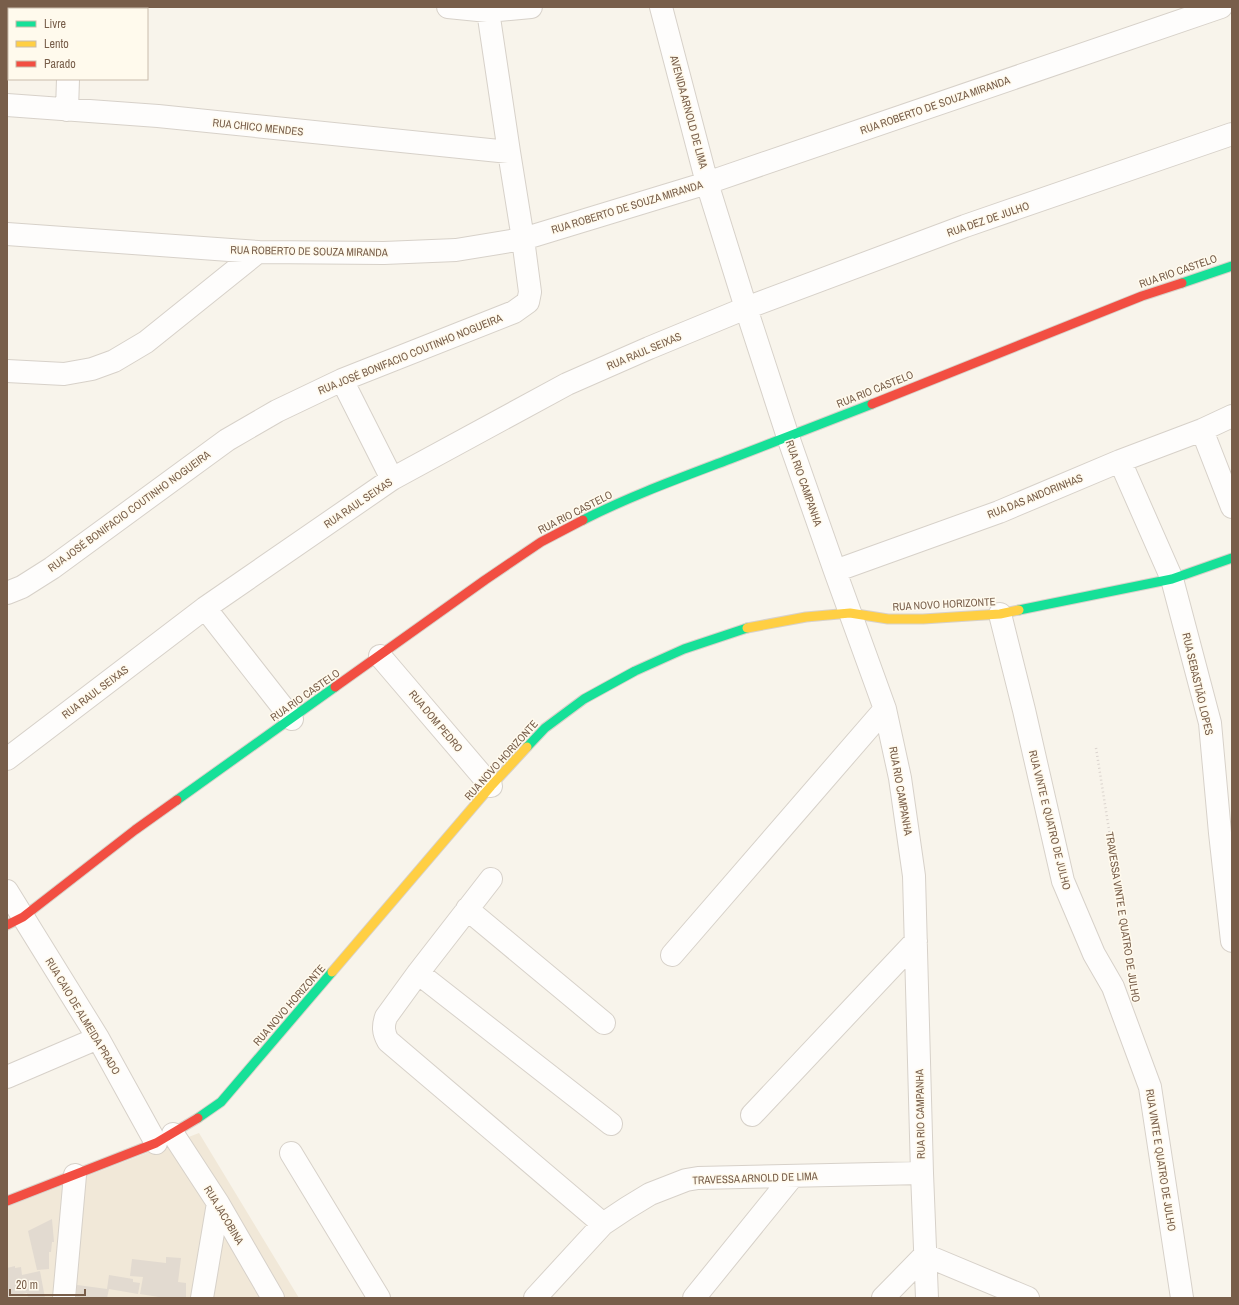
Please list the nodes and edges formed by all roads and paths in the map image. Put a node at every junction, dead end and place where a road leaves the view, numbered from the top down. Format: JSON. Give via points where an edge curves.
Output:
{"nodes":[{"id":1,"x":448,"y":7,"type":"edge"},
{"id":2,"x":530,"y":7,"type":"edge"},
{"id":3,"x":661,"y":7,"type":"edge"},
{"id":4,"x":1221,"y":7,"type":"edge"},
{"id":5,"x":488,"y":11,"type":"junction"},
{"id":6,"x":68,"y":80,"type":"edge"},
{"id":7,"x":7,"y":105,"type":"edge"},
{"id":8,"x":67,"y":110,"type":"junction"},
{"id":9,"x":1232,"y":134,"type":"edge"},
{"id":10,"x":509,"y":152,"type":"junction"},
{"id":11,"x":707,"y":183,"type":"junction"},
{"id":12,"x":7,"y":234,"type":"edge"},
{"id":13,"x":523,"y":239,"type":"junction"},
{"id":14,"x":258,"y":252,"type":"junction"},
{"id":15,"x":1232,"y":266,"type":"edge"},
{"id":16,"x":746,"y":308,"type":"junction"},
{"id":17,"x":7,"y":371,"type":"edge"},
{"id":18,"x":342,"y":380,"type":"junction"},
{"id":19,"x":1232,"y":416,"type":"edge"},
{"id":20,"x":1202,"y":430,"type":"junction"},
{"id":21,"x":788,"y":437,"type":"junction"},
{"id":22,"x":1120,"y":461,"type":"junction"},
{"id":23,"x":392,"y":479,"type":"junction"},
{"id":24,"x":1232,"y":507,"type":"edge"},
{"id":25,"x":1232,"y":558,"type":"edge"},
{"id":26,"x":835,"y":571,"type":"junction"},
{"id":27,"x":1172,"y":579,"type":"junction"},
{"id":28,"x":7,"y":593,"type":"edge"},
{"id":29,"x":205,"y":608,"type":"junction"},
{"id":30,"x":850,"y":613,"type":"junction"},
{"id":31,"x":1000,"y":614,"type":"junction"},
{"id":32,"x":380,"y":656,"type":"junction"},
{"id":33,"x":885,"y":709,"type":"junction"},
{"id":34,"x":292,"y":719,"type":"junction"},
{"id":35,"x":1096,"y":748,"type":"dead end"},
{"id":36,"x":7,"y":759,"type":"edge"},
{"id":37,"x":492,"y":786,"type":"junction"},
{"id":38,"x":491,"y":879,"type":"dead end"},
{"id":39,"x":7,"y":891,"type":"edge"},
{"id":40,"x":467,"y":909,"type":"junction"},
{"id":41,"x":15,"y":921,"type":"edge"},
{"id":42,"x":916,"y":941,"type":"junction"},
{"id":43,"x":1232,"y":941,"type":"edge"},
{"id":44,"x":672,"y":955,"type":"dead end"},
{"id":45,"x":1131,"y":969,"type":"dead end"},
{"id":46,"x":418,"y":973,"type":"junction"},
{"id":47,"x":604,"y":1023,"type":"dead end"},
{"id":48,"x":98,"y":1038,"type":"junction"},
{"id":49,"x":7,"y":1077,"type":"edge"},
{"id":50,"x":752,"y":1116,"type":"dead end"},
{"id":51,"x":611,"y":1124,"type":"dead end"},
{"id":52,"x":164,"y":1138,"type":"junction"},
{"id":53,"x":291,"y":1153,"type":"dead end"},
{"id":54,"x":922,"y":1173,"type":"junction"},
{"id":55,"x":75,"y":1175,"type":"junction"},
{"id":56,"x":792,"y":1177,"type":"junction"},
{"id":57,"x":7,"y":1201,"type":"edge"},
{"id":58,"x":218,"y":1204,"type":"junction"},
{"id":59,"x":603,"y":1224,"type":"junction"},
{"id":60,"x":926,"y":1255,"type":"junction"},
{"id":61,"x":64,"y":1298,"type":"edge"},
{"id":62,"x":202,"y":1298,"type":"edge"},
{"id":63,"x":274,"y":1298,"type":"edge"},
{"id":64,"x":379,"y":1298,"type":"edge"},
{"id":65,"x":535,"y":1298,"type":"edge"},
{"id":66,"x":694,"y":1298,"type":"edge"},
{"id":67,"x":883,"y":1298,"type":"edge"},
{"id":68,"x":927,"y":1298,"type":"edge"},
{"id":69,"x":1028,"y":1298,"type":"edge"},
{"id":70,"x":1182,"y":1298,"type":"edge"}],
"edges":[{"from":1,"to":5,"type":"street"},
{"from":2,"to":5,"type":"street"},
{"from":3,"to":11,"type":"street","name":"AVENIDA ARNOLD DE LIMA"},
{"from":4,"to":11,"type":"street","name":"RUA ROBERTO DE SOUZA MIRANDA"},
{"from":5,"to":10,"type":"street","name":"RUA JOSÉ BONIFACIO COUTINHO NOGUEIRA"},
{"from":6,"to":8,"type":"street"},
{"from":7,"to":8,"type":"street","name":"RUA CHICO MENDES"},
{"from":8,"to":10,"type":"street","name":"RUA CHICO MENDES","via":[[158,116]]},
{"from":9,"to":16,"type":"street","name":"RUA DEZ DE JULHO","via":[[965,226]]},
{"from":10,"to":13,"type":"street","name":"RUA JOSÉ BONIFACIO COUTINHO NOGUEIRA"},
{"from":11,"to":13,"type":"street","name":"RUA ROBERTO DE SOUZA MIRANDA"},
{"from":11,"to":16,"type":"street","name":"AVENIDA ARNOLD DE LIMA"},
{"from":12,"to":14,"type":"street","name":"RUA ROBERTO DE SOUZA MIRANDA"},
{"from":13,"to":14,"type":"street","name":"RUA ROBERTO DE SOUZA MIRANDA","via":[[456,250],[384,253]]},
{"from":13,"to":18,"type":"street","name":"RUA JOSÉ BONIFACIO COUTINHO NOGUEIRA","via":[[530,292],[528,302],[514,312]]},
{"from":14,"to":17,"type":"street","via":[[146,342],[114,361],[92,369],[64,374]]},
{"from":15,"to":21,"type":"street","name":"RUA RIO CASTELO","via":[[1142,296]]},
{"from":16,"to":21,"type":"street","name":"RUA RIO CAMPANHA"},
{"from":16,"to":23,"type":"street","name":"RUA RAUL SEIXAS","via":[[567,384]]},
{"from":18,"to":23,"type":"street"},
{"from":18,"to":28,"type":"street","name":"RUA JOSÉ BONIFACIO COUTINHO NOGUEIRA","via":[[277,411],[227,440],[52,568]]},
{"from":19,"to":20,"type":"street","name":"RUA DAS ANDORINHAS"},
{"from":20,"to":22,"type":"street","name":"RUA DAS ANDORINHAS"},
{"from":20,"to":24,"type":"street"},
{"from":21,"to":26,"type":"street","name":"RUA RIO CAMPANHA"},
{"from":21,"to":32,"type":"street","name":"RUA RIO CASTELO","via":[[656,486],[541,542]]},
{"from":22,"to":26,"type":"street","name":"RUA DAS ANDORINHAS","via":[[998,512]]},
{"from":22,"to":27,"type":"street","name":"RUA SEBASTIÃO LOPES"},
{"from":23,"to":29,"type":"street","name":"RUA RAUL SEIXAS"},
{"from":25,"to":27,"type":"street","name":"RUA NOVO HORIZONTE"},
{"from":26,"to":30,"type":"street","name":"RUA RIO CAMPANHA"},
{"from":27,"to":31,"type":"street","name":"RUA NOVO HORIZONTE"},
{"from":27,"to":43,"type":"street","name":"RUA SEBASTIÃO LOPES","via":[[1210,723]]},
{"from":29,"to":34,"type":"street"},
{"from":29,"to":36,"type":"street","name":"RUA RAUL SEIXAS"},
{"from":30,"to":31,"type":"street","name":"RUA NOVO HORIZONTE","via":[[888,619]]},
{"from":30,"to":33,"type":"street","name":"RUA RIO CAMPANHA"},
{"from":30,"to":37,"type":"street","name":"RUA NOVO HORIZONTE","via":[[806,617],[743,629],[684,648],[635,671],[584,699],[545,728]]},
{"from":31,"to":70,"type":"street","name":"RUA VINTE E QUATRO DE JULHO","via":[[1063,882],[1094,954],[1113,987],[1150,1087]]},
{"from":32,"to":34,"type":"street","name":"RUA RIO CASTELO"},
{"from":32,"to":37,"type":"street","name":"RUA DOM PEDRO"},
{"from":33,"to":42,"type":"street","name":"RUA RIO CAMPANHA","via":[[900,778],[914,876]]},
{"from":33,"to":44,"type":"street"},
{"from":34,"to":41,"type":"street","name":"RUA RIO CASTELO","via":[[136,830]]},
{"from":35,"to":45,"type":"path","name":"TRAVESSA VINTE E QUATRO DE JULHO"},
{"from":37,"to":52,"type":"street","name":"RUA NOVO HORIZONTE","via":[[221,1102],[200,1118]]},
{"from":38,"to":40,"type":"street"},
{"from":39,"to":41,"type":"street","name":"RUA CAIO DE ALMEIDA PRADO"},
{"from":40,"to":46,"type":"street"},
{"from":40,"to":47,"type":"street"},
{"from":41,"to":48,"type":"street","name":"RUA CAIO DE ALMEIDA PRADO"},
{"from":42,"to":50,"type":"street"},
{"from":42,"to":54,"type":"street","name":"RUA RIO CAMPANHA"},
{"from":46,"to":51,"type":"street"},
{"from":46,"to":59,"type":"street","via":[[386,1017],[383,1024],[388,1041]]},
{"from":48,"to":49,"type":"street"},
{"from":48,"to":52,"type":"street","name":"RUA CAIO DE ALMEIDA PRADO"},
{"from":52,"to":55,"type":"street","name":"RUA NOVO HORIZONTE"},
{"from":52,"to":58,"type":"street","name":"RUA JACOBINA"},
{"from":53,"to":64,"type":"street"},
{"from":54,"to":56,"type":"street","name":"TRAVESSA ARNOLD DE LIMA"},
{"from":54,"to":60,"type":"street","name":"RUA RIO CAMPANHA"},
{"from":55,"to":57,"type":"street","name":"RUA NOVO HORIZONTE"},
{"from":55,"to":61,"type":"street"},
{"from":56,"to":59,"type":"street","name":"TRAVESSA ARNOLD DE LIMA","via":[[686,1180],[650,1194]]},
{"from":56,"to":66,"type":"street"},
{"from":58,"to":62,"type":"street"},
{"from":58,"to":63,"type":"street","name":"RUA JACOBINA"},
{"from":59,"to":65,"type":"street","name":"TRAVESSA ARNOLD DE LIMA"},
{"from":60,"to":67,"type":"street"},
{"from":60,"to":68,"type":"street","name":"RUA RIO CAMPANHA"},
{"from":60,"to":69,"type":"street"}]}
